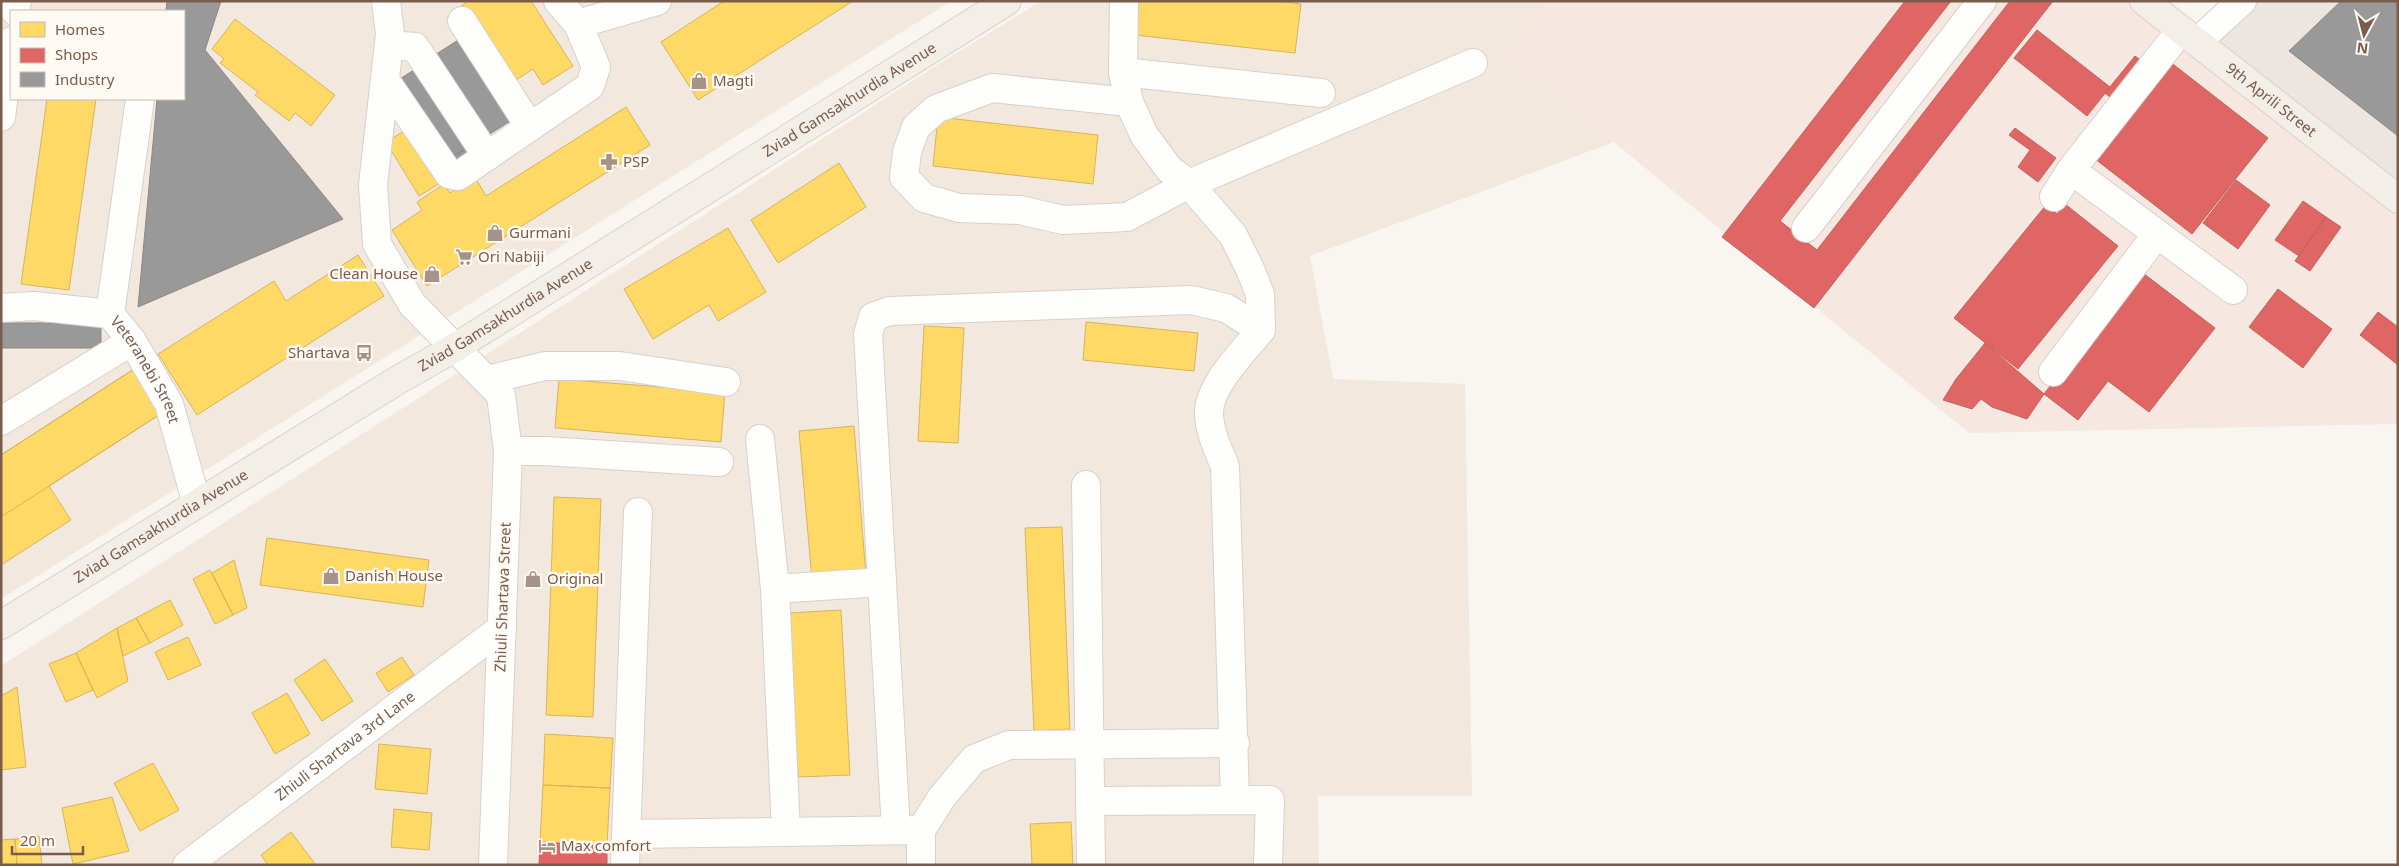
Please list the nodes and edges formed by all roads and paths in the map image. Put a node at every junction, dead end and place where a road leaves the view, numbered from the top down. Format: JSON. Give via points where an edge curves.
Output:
{"nodes":[{"id":1,"x":386,"y":1,"type":"edge"},
{"id":2,"x":558,"y":1,"type":"edge"},
{"id":3,"x":657,"y":1,"type":"edge"},
{"id":4,"x":1006,"y":1,"type":"edge"},
{"id":5,"x":1124,"y":1,"type":"edge"},
{"id":6,"x":1982,"y":1,"type":"edge"},
{"id":7,"x":2144,"y":1,"type":"edge"},
{"id":8,"x":2242,"y":1,"type":"edge"},
{"id":9,"x":462,"y":21,"type":"dead end"},
{"id":10,"x":578,"y":24,"type":"junction"},
{"id":11,"x":2189,"y":36,"type":"junction"},
{"id":12,"x":389,"y":45,"type":"junction"},
{"id":13,"x":10,"y":50,"type":"edge"},
{"id":14,"x":1473,"y":63,"type":"dead end"},
{"id":15,"x":1123,"y":72,"type":"junction"},
{"id":16,"x":385,"y":80,"type":"junction"},
{"id":17,"x":1321,"y":93,"type":"dead end"},
{"id":18,"x":140,"y":100,"type":"edge"},
{"id":19,"x":1129,"y":102,"type":"junction"},
{"id":20,"x":1,"y":117,"type":"edge"},
{"id":21,"x":530,"y":127,"type":"junction"},
{"id":22,"x":487,"y":156,"type":"junction"},
{"id":23,"x":2071,"y":170,"type":"junction"},
{"id":24,"x":1189,"y":184,"type":"junction"},
{"id":25,"x":2054,"y":197,"type":"dead end"},
{"id":26,"x":2398,"y":199,"type":"edge"},
{"id":27,"x":1806,"y":228,"type":"dead end"},
{"id":28,"x":2157,"y":234,"type":"junction"},
{"id":29,"x":2233,"y":290,"type":"dead end"},
{"id":30,"x":1,"y":308,"type":"edge"},
{"id":31,"x":110,"y":314,"type":"junction"},
{"id":32,"x":1261,"y":330,"type":"junction"},
{"id":33,"x":132,"y":341,"type":"junction"},
{"id":34,"x":456,"y":347,"type":"junction"},
{"id":35,"x":2053,"y":372,"type":"dead end"},
{"id":36,"x":487,"y":380,"type":"junction"},
{"id":37,"x":726,"y":382,"type":"dead end"},
{"id":38,"x":1,"y":420,"type":"edge"},
{"id":39,"x":760,"y":439,"type":"dead end"},
{"id":40,"x":508,"y":451,"type":"junction"},
{"id":41,"x":718,"y":462,"type":"dead end"},
{"id":42,"x":1086,"y":484,"type":"dead end"},
{"id":43,"x":197,"y":504,"type":"junction"},
{"id":44,"x":638,"y":512,"type":"dead end"},
{"id":45,"x":882,"y":582,"type":"junction"},
{"id":46,"x":775,"y":589,"type":"junction"},
{"id":47,"x":1,"y":624,"type":"edge"},
{"id":48,"x":502,"y":628,"type":"junction"},
{"id":49,"x":1235,"y":743,"type":"junction"},
{"id":50,"x":1089,"y":744,"type":"junction"},
{"id":51,"x":1090,"y":800,"type":"junction"},
{"id":52,"x":1235,"y":800,"type":"junction"},
{"id":53,"x":909,"y":830,"type":"junction"},
{"id":54,"x":786,"y":832,"type":"junction"},
{"id":55,"x":626,"y":834,"type":"junction"},
{"id":56,"x":187,"y":865,"type":"edge"},
{"id":57,"x":493,"y":865,"type":"edge"},
{"id":58,"x":625,"y":865,"type":"edge"},
{"id":59,"x":921,"y":865,"type":"edge"},
{"id":60,"x":1091,"y":865,"type":"edge"},
{"id":61,"x":1268,"y":865,"type":"edge"}],
"edges":[{"from":1,"to":12,"type":"street","name":"Zhiuli Shartava Street"},
{"from":2,"to":10,"type":"street"},
{"from":3,"to":10,"type":"street"},
{"from":4,"to":34,"type":"main road","name":"Zviad Gamsakhurdia Avenue"},
{"from":5,"to":15,"type":"street"},
{"from":6,"to":27,"type":"street"},
{"from":7,"to":11,"type":"main road","name":"9th Aprili Street"},
{"from":8,"to":11,"type":"street"},
{"from":9,"to":21,"type":"street"},
{"from":10,"to":21,"type":"street","via":[[596,67],[590,86]]},
{"from":11,"to":23,"type":"street"},
{"from":11,"to":26,"type":"main road","name":"9th Aprili Street"},
{"from":12,"to":16,"type":"street","name":"Zhiuli Shartava Street"},
{"from":12,"to":22,"type":"street","via":[[415,47]]},
{"from":13,"to":20,"type":"street"},
{"from":14,"to":24,"type":"street"},
{"from":15,"to":17,"type":"street"},
{"from":15,"to":19,"type":"street"},
{"from":16,"to":22,"type":"street","via":[[448,174],[458,176]]},
{"from":16,"to":34,"type":"street","name":"Zhiuli Shartava Street","via":[[374,185],[378,244],[412,304]]},
{"from":18,"to":31,"type":"street"},
{"from":19,"to":24,"type":"street","via":[[1144,135],[1168,169]]},
{"from":19,"to":24,"type":"street","via":[[992,88],[936,109],[916,127],[907,152],[904,177],[924,198],[959,208],[1020,210],[1063,220],[1127,217]]},
{"from":21,"to":22,"type":"street"},
{"from":23,"to":25,"type":"street"},
{"from":23,"to":28,"type":"street"},
{"from":24,"to":32,"type":"street","via":[[1232,235],[1250,269],[1260,294]]},
{"from":28,"to":29,"type":"street"},
{"from":28,"to":35,"type":"street"},
{"from":30,"to":31,"type":"street","name":"Veteranebi Street","via":[[34,306]]},
{"from":31,"to":33,"type":"street","name":"Veteranebi Street"},
{"from":32,"to":45,"type":"street","via":[[1226,308],[1191,300],[890,311],[873,317],[868,334]]},
{"from":32,"to":49,"type":"street","via":[[1230,367],[1212,396],[1209,414],[1214,439],[1225,466]]},
{"from":33,"to":38,"type":"street"},
{"from":33,"to":43,"type":"street","name":"Veteranebi Street","via":[[169,404]]},
{"from":34,"to":36,"type":"street","name":"Zhiuli Shartava Street"},
{"from":34,"to":43,"type":"main road","name":"Zviad Gamsakhurdia Avenue"},
{"from":36,"to":37,"type":"street","via":[[545,366],[620,366]]},
{"from":36,"to":40,"type":"street","name":"Zhiuli Shartava Street","via":[[500,395]]},
{"from":39,"to":46,"type":"street"},
{"from":40,"to":41,"type":"street","via":[[545,450]]},
{"from":40,"to":48,"type":"street","name":"Zhiuli Shartava Street"},
{"from":42,"to":50,"type":"street"},
{"from":43,"to":47,"type":"main road","name":"Zviad Gamsakhurdia Avenue"},
{"from":44,"to":55,"type":"street"},
{"from":45,"to":46,"type":"street"},
{"from":45,"to":53,"type":"street"},
{"from":46,"to":54,"type":"street"},
{"from":48,"to":56,"type":"street","name":"Zhiuli Shartava 3rd Lane"},
{"from":48,"to":57,"type":"street","name":"Zhiuli Shartava Street"},
{"from":49,"to":50,"type":"street"},
{"from":49,"to":52,"type":"street"},
{"from":50,"to":51,"type":"street"},
{"from":50,"to":53,"type":"street","via":[[1009,745],[974,759]]},
{"from":51,"to":52,"type":"street"},
{"from":51,"to":60,"type":"street"},
{"from":52,"to":61,"type":"street","via":[[1270,800]]},
{"from":53,"to":54,"type":"street"},
{"from":53,"to":59,"type":"street"},
{"from":54,"to":55,"type":"street"},
{"from":55,"to":58,"type":"street"}]}
